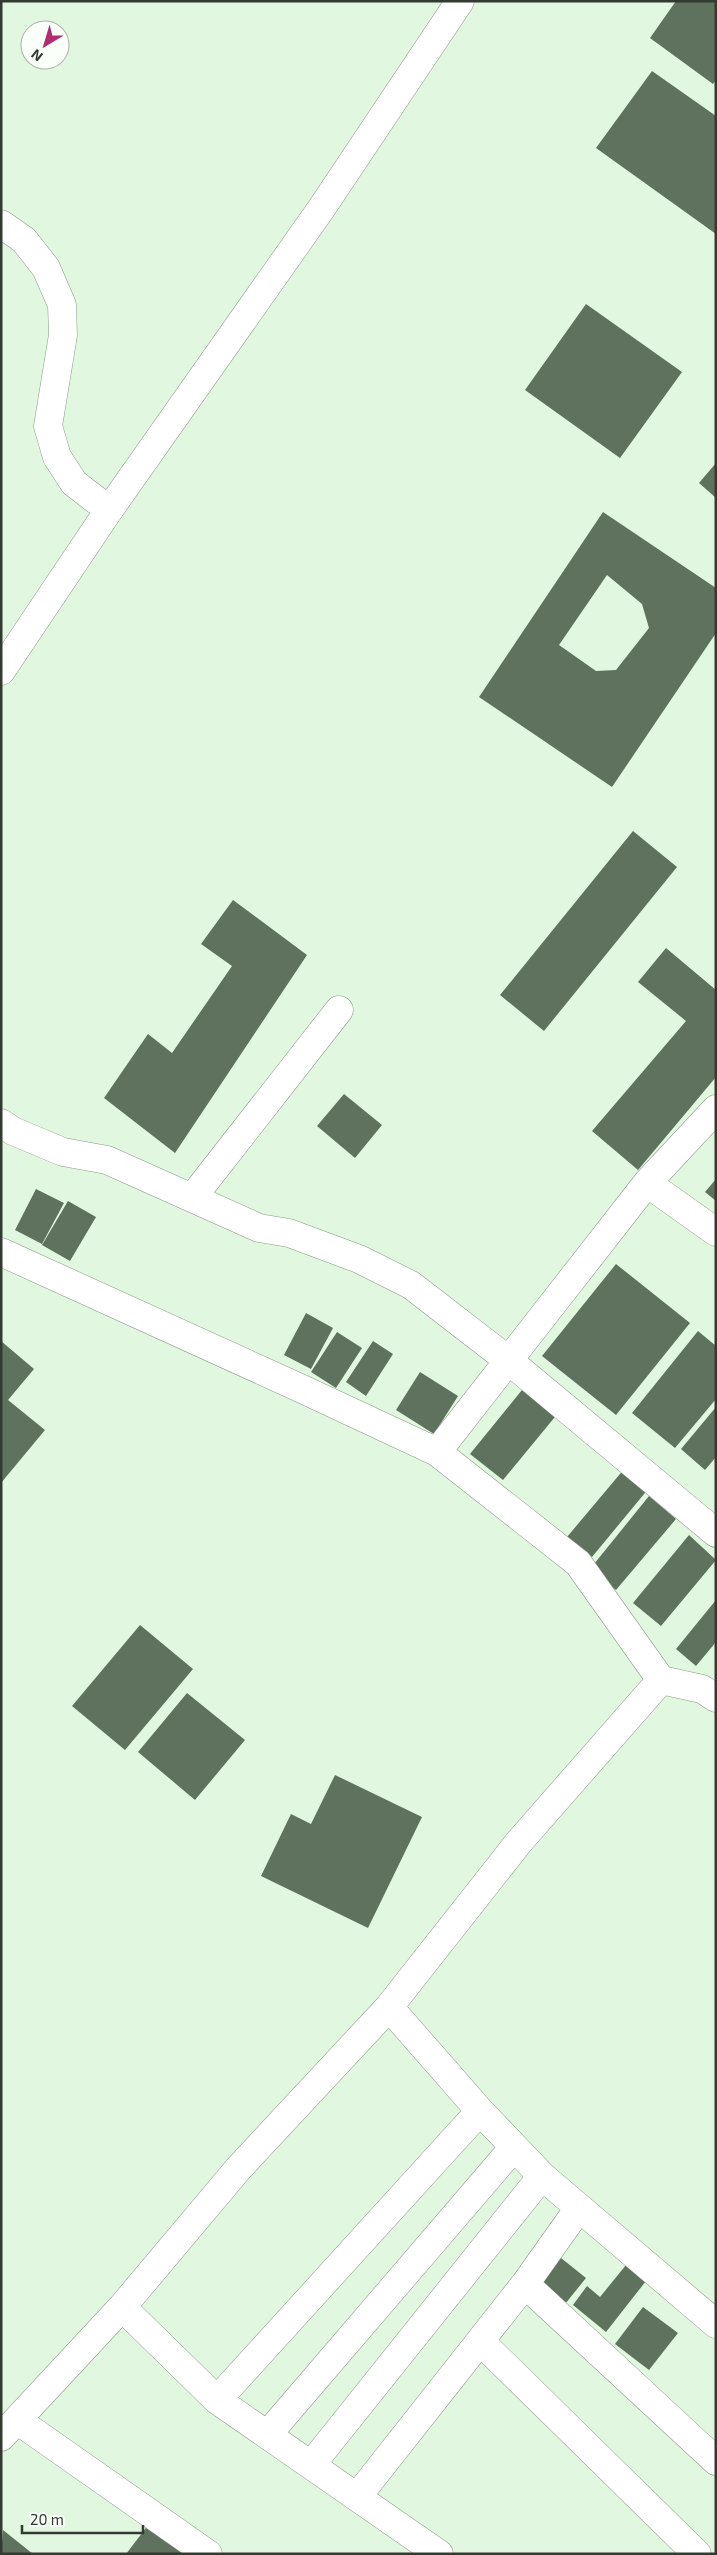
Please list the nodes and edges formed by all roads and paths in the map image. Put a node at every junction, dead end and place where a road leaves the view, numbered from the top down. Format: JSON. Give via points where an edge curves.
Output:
{"nodes":[{"id":1,"x":460,"y":1,"type":"edge"},
{"id":2,"x":1,"y":224,"type":"edge"},
{"id":3,"x":109,"y":510,"type":"junction"},
{"id":4,"x":1,"y":671,"type":"edge"},
{"id":5,"x":340,"y":1010,"type":"dead end"},
{"id":6,"x":716,"y":1109,"type":"edge"},
{"id":7,"x":1,"y":1123,"type":"edge"},
{"id":8,"x":647,"y":1183,"type":"junction"},
{"id":9,"x":192,"y":1198,"type":"junction"},
{"id":10,"x":716,"y":1232,"type":"edge"},
{"id":11,"x":1,"y":1252,"type":"edge"},
{"id":12,"x":508,"y":1360,"type":"junction"},
{"id":13,"x":436,"y":1452,"type":"junction"},
{"id":14,"x":716,"y":1533,"type":"edge"},
{"id":15,"x":661,"y":1680,"type":"junction"},
{"id":16,"x":716,"y":1698,"type":"edge"},
{"id":17,"x":389,"y":2007,"type":"junction"},
{"id":18,"x":480,"y":2111,"type":"junction"},
{"id":19,"x":514,"y":2147,"type":"junction"},
{"id":20,"x":542,"y":2176,"type":"junction"},
{"id":21,"x":579,"y":2208,"type":"junction"},
{"id":22,"x":525,"y":2284,"type":"junction"},
{"id":23,"x":122,"y":2307,"type":"junction"},
{"id":24,"x":716,"y":2324,"type":"edge"},
{"id":25,"x":480,"y":2341,"type":"junction"},
{"id":26,"x":217,"y":2400,"type":"junction"},
{"id":27,"x":9,"y":2428,"type":"edge"},
{"id":28,"x":268,"y":2434,"type":"junction"},
{"id":29,"x":716,"y":2461,"type":"edge"},
{"id":30,"x":310,"y":2465,"type":"junction"},
{"id":31,"x":357,"y":2497,"type":"junction"},
{"id":32,"x":208,"y":2554,"type":"edge"},
{"id":33,"x":439,"y":2554,"type":"edge"},
{"id":34,"x":697,"y":2554,"type":"edge"}],
"edges":[{"from":1,"to":3,"type":"street","via":[[321,209]]},
{"from":2,"to":3,"type":"street","via":[[24,240],[46,268],[62,305],[63,335],[48,426],[57,457],[74,483]]},
{"from":3,"to":4,"type":"street"},
{"from":5,"to":9,"type":"street"},
{"from":6,"to":8,"type":"street"},
{"from":7,"to":9,"type":"street","via":[[62,1152],[107,1160]]},
{"from":8,"to":10,"type":"street"},
{"from":8,"to":12,"type":"street"},
{"from":9,"to":12,"type":"street","via":[[259,1228],[289,1233],[359,1259],[411,1285]]},
{"from":11,"to":13,"type":"street"},
{"from":12,"to":13,"type":"street"},
{"from":12,"to":14,"type":"street"},
{"from":13,"to":15,"type":"street","via":[[578,1563]]},
{"from":15,"to":16,"type":"street","via":[[702,1689]]},
{"from":15,"to":17,"type":"street","via":[[519,1842]]},
{"from":17,"to":18,"type":"street"},
{"from":17,"to":23,"type":"street","via":[[238,2170]]},
{"from":18,"to":19,"type":"street"},
{"from":18,"to":26,"type":"street"},
{"from":19,"to":20,"type":"street"},
{"from":19,"to":28,"type":"street"},
{"from":20,"to":21,"type":"street"},
{"from":20,"to":30,"type":"street"},
{"from":21,"to":22,"type":"street"},
{"from":21,"to":24,"type":"street"},
{"from":22,"to":25,"type":"street"},
{"from":22,"to":29,"type":"street"},
{"from":23,"to":26,"type":"street"},
{"from":23,"to":27,"type":"street"},
{"from":25,"to":31,"type":"street"},
{"from":25,"to":34,"type":"street"},
{"from":26,"to":28,"type":"street"},
{"from":27,"to":32,"type":"street"},
{"from":28,"to":30,"type":"street"},
{"from":30,"to":31,"type":"street"},
{"from":31,"to":33,"type":"street"}]}
